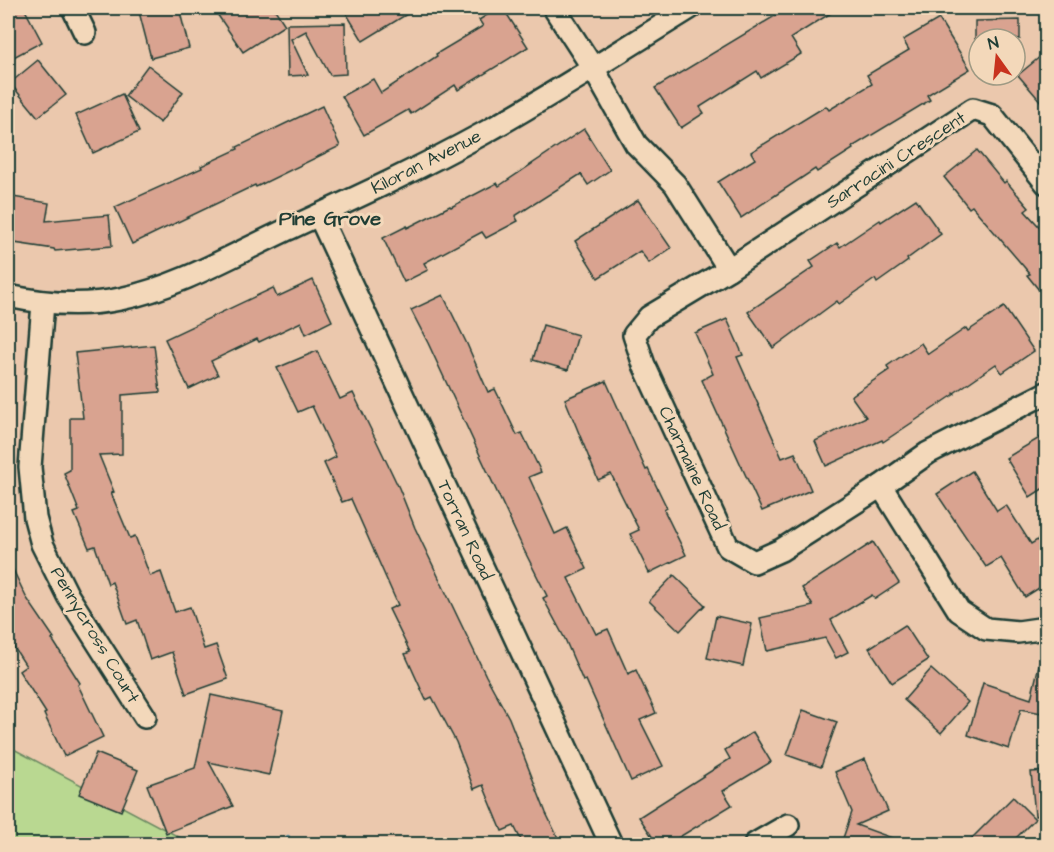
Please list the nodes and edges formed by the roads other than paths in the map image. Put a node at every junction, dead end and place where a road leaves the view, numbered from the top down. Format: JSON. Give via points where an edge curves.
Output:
{"nodes":[{"id":1,"x":73,"y":8,"type":"edge"},
{"id":2,"x":554,"y":8,"type":"edge"},
{"id":3,"x":690,"y":8,"type":"edge"},
{"id":4,"x":85,"y":33,"type":"dead end"},
{"id":5,"x":593,"y":68,"type":"junction"},
{"id":6,"x":1047,"y":183,"type":"edge"},
{"id":7,"x":319,"y":214,"type":"junction"},
{"id":8,"x":729,"y":269,"type":"junction"},
{"id":9,"x":8,"y":296,"type":"edge"},
{"id":10,"x":43,"y":303,"type":"junction"},
{"id":11,"x":1047,"y":393,"type":"edge"},
{"id":12,"x":881,"y":486,"type":"junction"},
{"id":13,"x":1047,"y":628,"type":"edge"},
{"id":14,"x":145,"y":717,"type":"dead end"},
{"id":15,"x":788,"y":825,"type":"dead end"},
{"id":16,"x":611,"y":844,"type":"edge"},
{"id":17,"x":755,"y":844,"type":"edge"}],
"edges":[{"from":1,"to":4,"type":"street"},
{"from":2,"to":5,"type":"street"},
{"from":3,"to":5,"type":"street","name":"Kiloran Avenue"},
{"from":5,"to":7,"type":"street","name":"Kiloran Avenue","via":[[483,133]]},
{"from":5,"to":8,"type":"street","via":[[636,144],[675,184]]},
{"from":6,"to":8,"type":"street","name":"Sarracini Crescent","via":[[992,116],[974,109]]},
{"from":7,"to":10,"type":"street","name":"Kiloran Avenue","via":[[158,290],[102,303]]},
{"from":7,"to":16,"type":"street","name":"Torran Road"},
{"from":8,"to":12,"type":"street","name":"Charmaine Road","via":[[649,317],[634,335],[644,365],[728,547],[754,562],[781,550]]},
{"from":9,"to":10,"type":"street","name":"Kiloran Avenue"},
{"from":10,"to":14,"type":"street","name":"Pennycross Court","via":[[30,467],[35,518],[42,544],[68,596]]},
{"from":11,"to":12,"type":"street","via":[[928,453]]},
{"from":12,"to":13,"type":"street","via":[[959,611],[986,629],[1018,632]]},
{"from":15,"to":17,"type":"street"}]}
